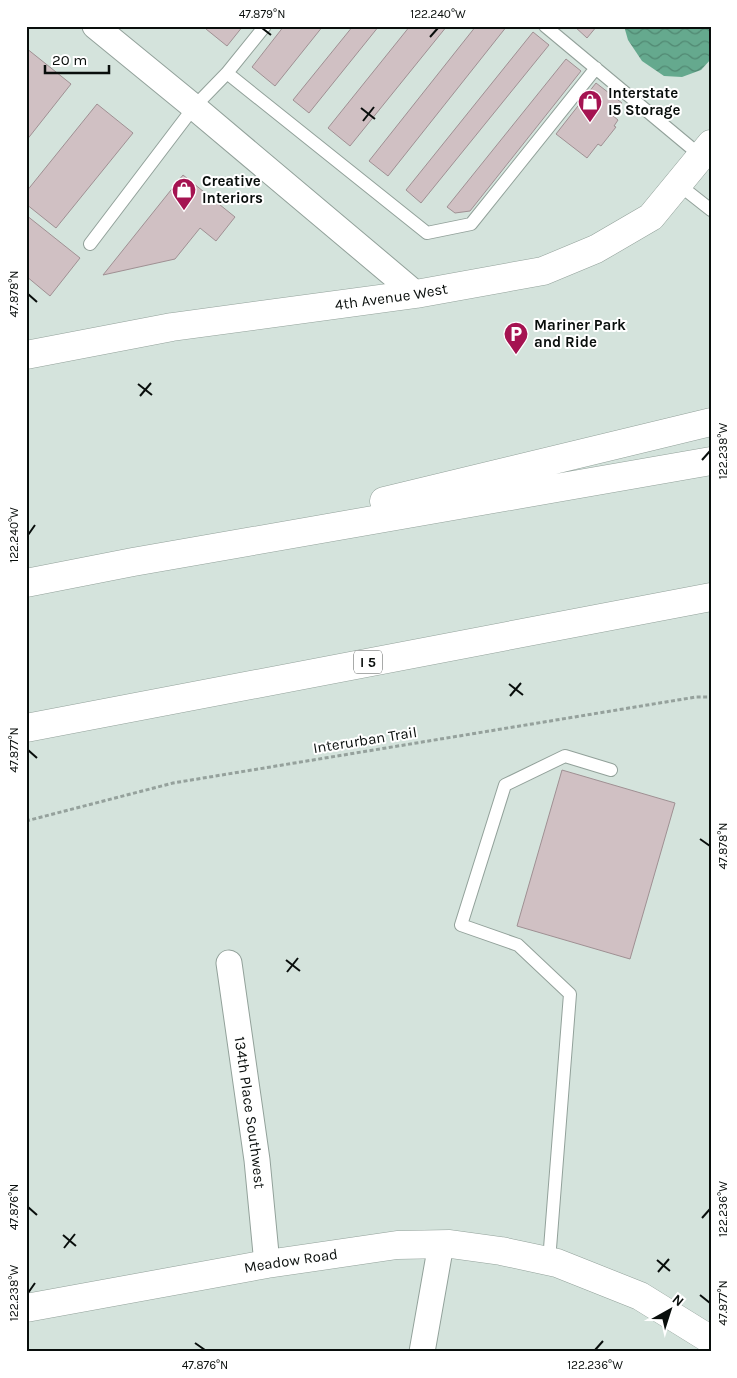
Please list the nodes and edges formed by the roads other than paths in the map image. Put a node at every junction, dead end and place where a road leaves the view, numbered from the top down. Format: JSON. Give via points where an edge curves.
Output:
{"nodes":[{"id":1,"x":95,"y":26,"type":"edge"},
{"id":2,"x":265,"y":26,"type":"edge"},
{"id":3,"x":546,"y":27,"type":"edge"},
{"id":4,"x":596,"y":68,"type":"junction"},
{"id":5,"x":227,"y":73,"type":"junction"},
{"id":6,"x":194,"y":107,"type":"junction"},
{"id":7,"x":706,"y":150,"type":"edge"},
{"id":8,"x":678,"y":184,"type":"junction"},
{"id":9,"x":711,"y":210,"type":"edge"},
{"id":10,"x":90,"y":244,"type":"dead end"},
{"id":11,"x":416,"y":294,"type":"junction"},
{"id":12,"x":26,"y":355,"type":"edge"},
{"id":13,"x":711,"y":422,"type":"edge"},
{"id":14,"x":711,"y":461,"type":"edge"},
{"id":15,"x":133,"y":562,"type":"junction"},
{"id":16,"x":26,"y":583,"type":"edge"},
{"id":17,"x":711,"y":597,"type":"edge"},
{"id":18,"x":26,"y":728,"type":"edge"},
{"id":19,"x":610,"y":770,"type":"dead end"},
{"id":20,"x":229,"y":963,"type":"dead end"},
{"id":21,"x":441,"y":1244,"type":"junction"},
{"id":22,"x":553,"y":1262,"type":"junction"},
{"id":23,"x":267,"y":1264,"type":"junction"},
{"id":24,"x":26,"y":1308,"type":"edge"},
{"id":25,"x":711,"y":1340,"type":"edge"},
{"id":26,"x":422,"y":1352,"type":"edge"}],
"edges":[{"from":1,"to":6,"type":"street"},
{"from":2,"to":5,"type":"lane"},
{"from":3,"to":4,"type":"lane"},
{"from":4,"to":5,"type":"lane","via":[[471,224],[427,233]]},
{"from":4,"to":7,"type":"lane"},
{"from":5,"to":6,"type":"lane"},
{"from":6,"to":10,"type":"lane"},
{"from":6,"to":11,"type":"street"},
{"from":7,"to":8,"type":"main road","name":"4th Avenue West"},
{"from":8,"to":9,"type":"lane"},
{"from":8,"to":11,"type":"main road","name":"4th Avenue West","via":[[651,217],[596,249],[544,271]]},
{"from":11,"to":12,"type":"main road","name":"4th Avenue West","via":[[172,327]]},
{"from":13,"to":15,"type":"main road"},
{"from":14,"to":15,"type":"main road"},
{"from":15,"to":16,"type":"main road"},
{"from":17,"to":18,"type":"main road","number":"I 5"},
{"from":19,"to":22,"type":"lane","via":[[566,756],[506,785],[461,925],[518,945],[570,994]]},
{"from":20,"to":23,"type":"street","name":"134th Place Southwest","via":[[257,1160]]},
{"from":21,"to":22,"type":"main road","name":"Meadow Road","via":[[502,1251]]},
{"from":21,"to":23,"type":"main road","name":"Meadow Road","via":[[397,1245]]},
{"from":21,"to":26,"type":"street"},
{"from":22,"to":25,"type":"main road","name":"Meadow Road","via":[[640,1296]]},
{"from":23,"to":24,"type":"main road","name":"Meadow Road"}]}
